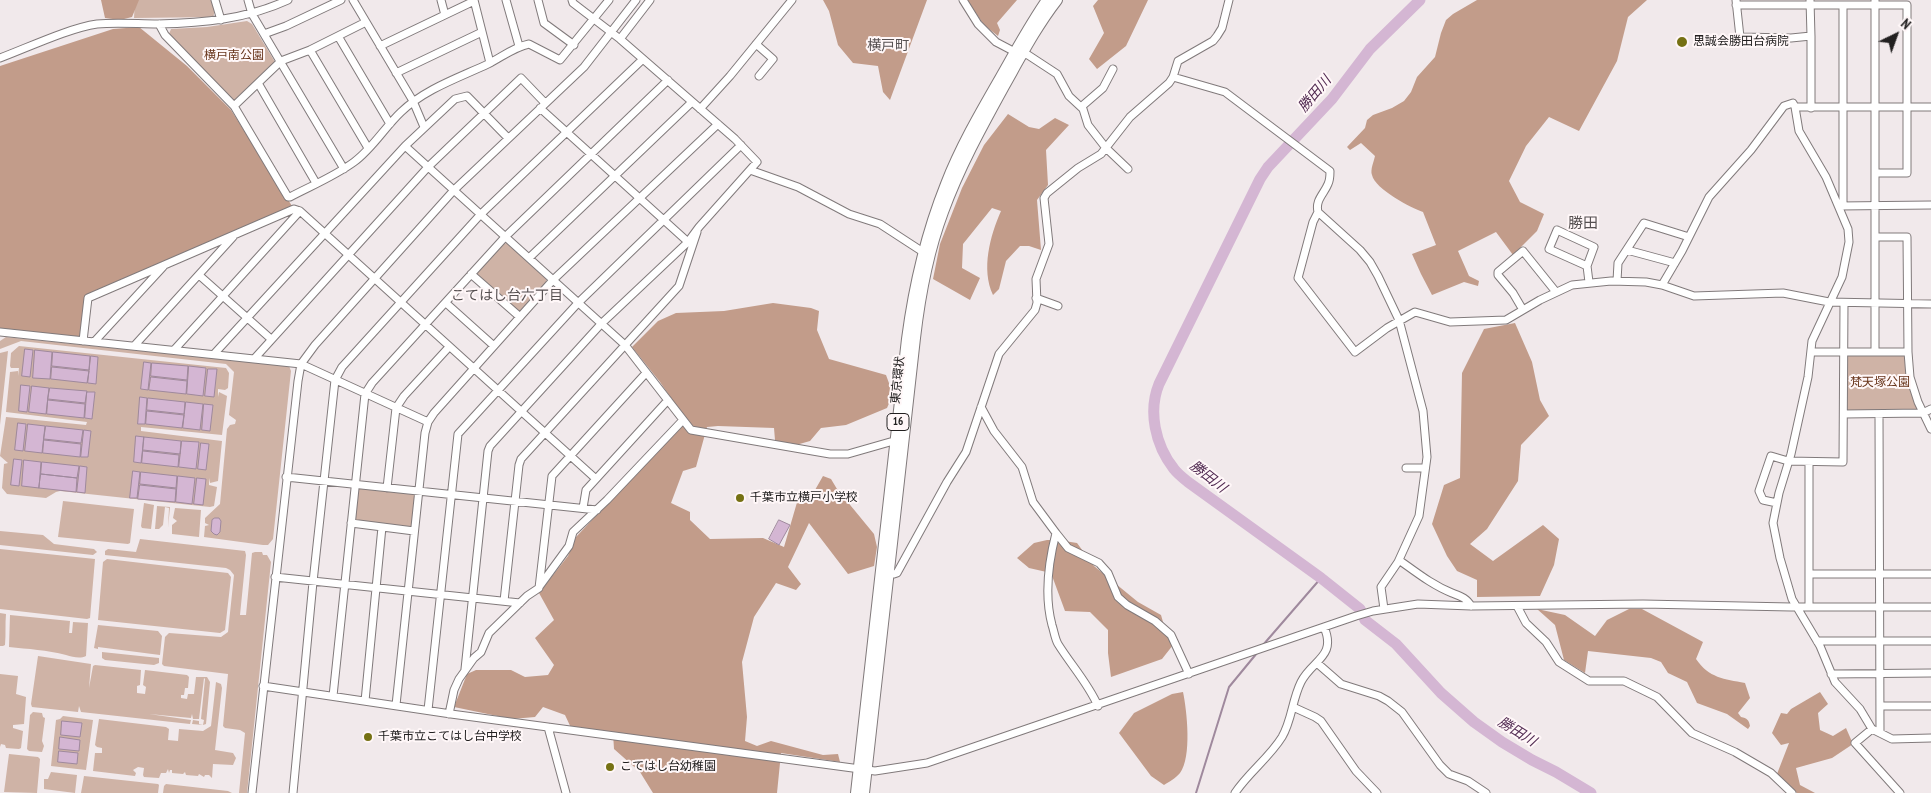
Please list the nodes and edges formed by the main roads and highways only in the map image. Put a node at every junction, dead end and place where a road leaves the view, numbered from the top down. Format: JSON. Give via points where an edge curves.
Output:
{"nodes":[{"id":1,"x":1047,"y":0,"type":"edge"},
{"id":2,"x":1057,"y":0,"type":"edge"},
{"id":3,"x":1018,"y":53,"type":"junction"},
{"id":4,"x":899,"y":442,"type":"junction"},
{"id":5,"x":862,"y":770,"type":"junction"},
{"id":6,"x":856,"y":793,"type":"edge"},
{"id":7,"x":864,"y":793,"type":"edge"}],
"edges":[{"from":1,"to":3,"type":"highway","name":"東京環状","number":"16"},
{"from":2,"to":3,"type":"highway","name":"東京環状","number":"16"},
{"from":3,"to":4,"type":"highway","name":"東京環状","number":"16","via":[[970,150],[932,245],[920,301]]},
{"from":3,"to":4,"type":"highway","name":"東京環状","number":"16","via":[[966,140],[936,209],[912,299]]},
{"from":4,"to":5,"type":"highway","name":"東京環状","number":"16"},
{"from":5,"to":6,"type":"highway","name":"東京環状","number":"16"},
{"from":5,"to":7,"type":"highway","name":"東京環状","number":"16"}]}
